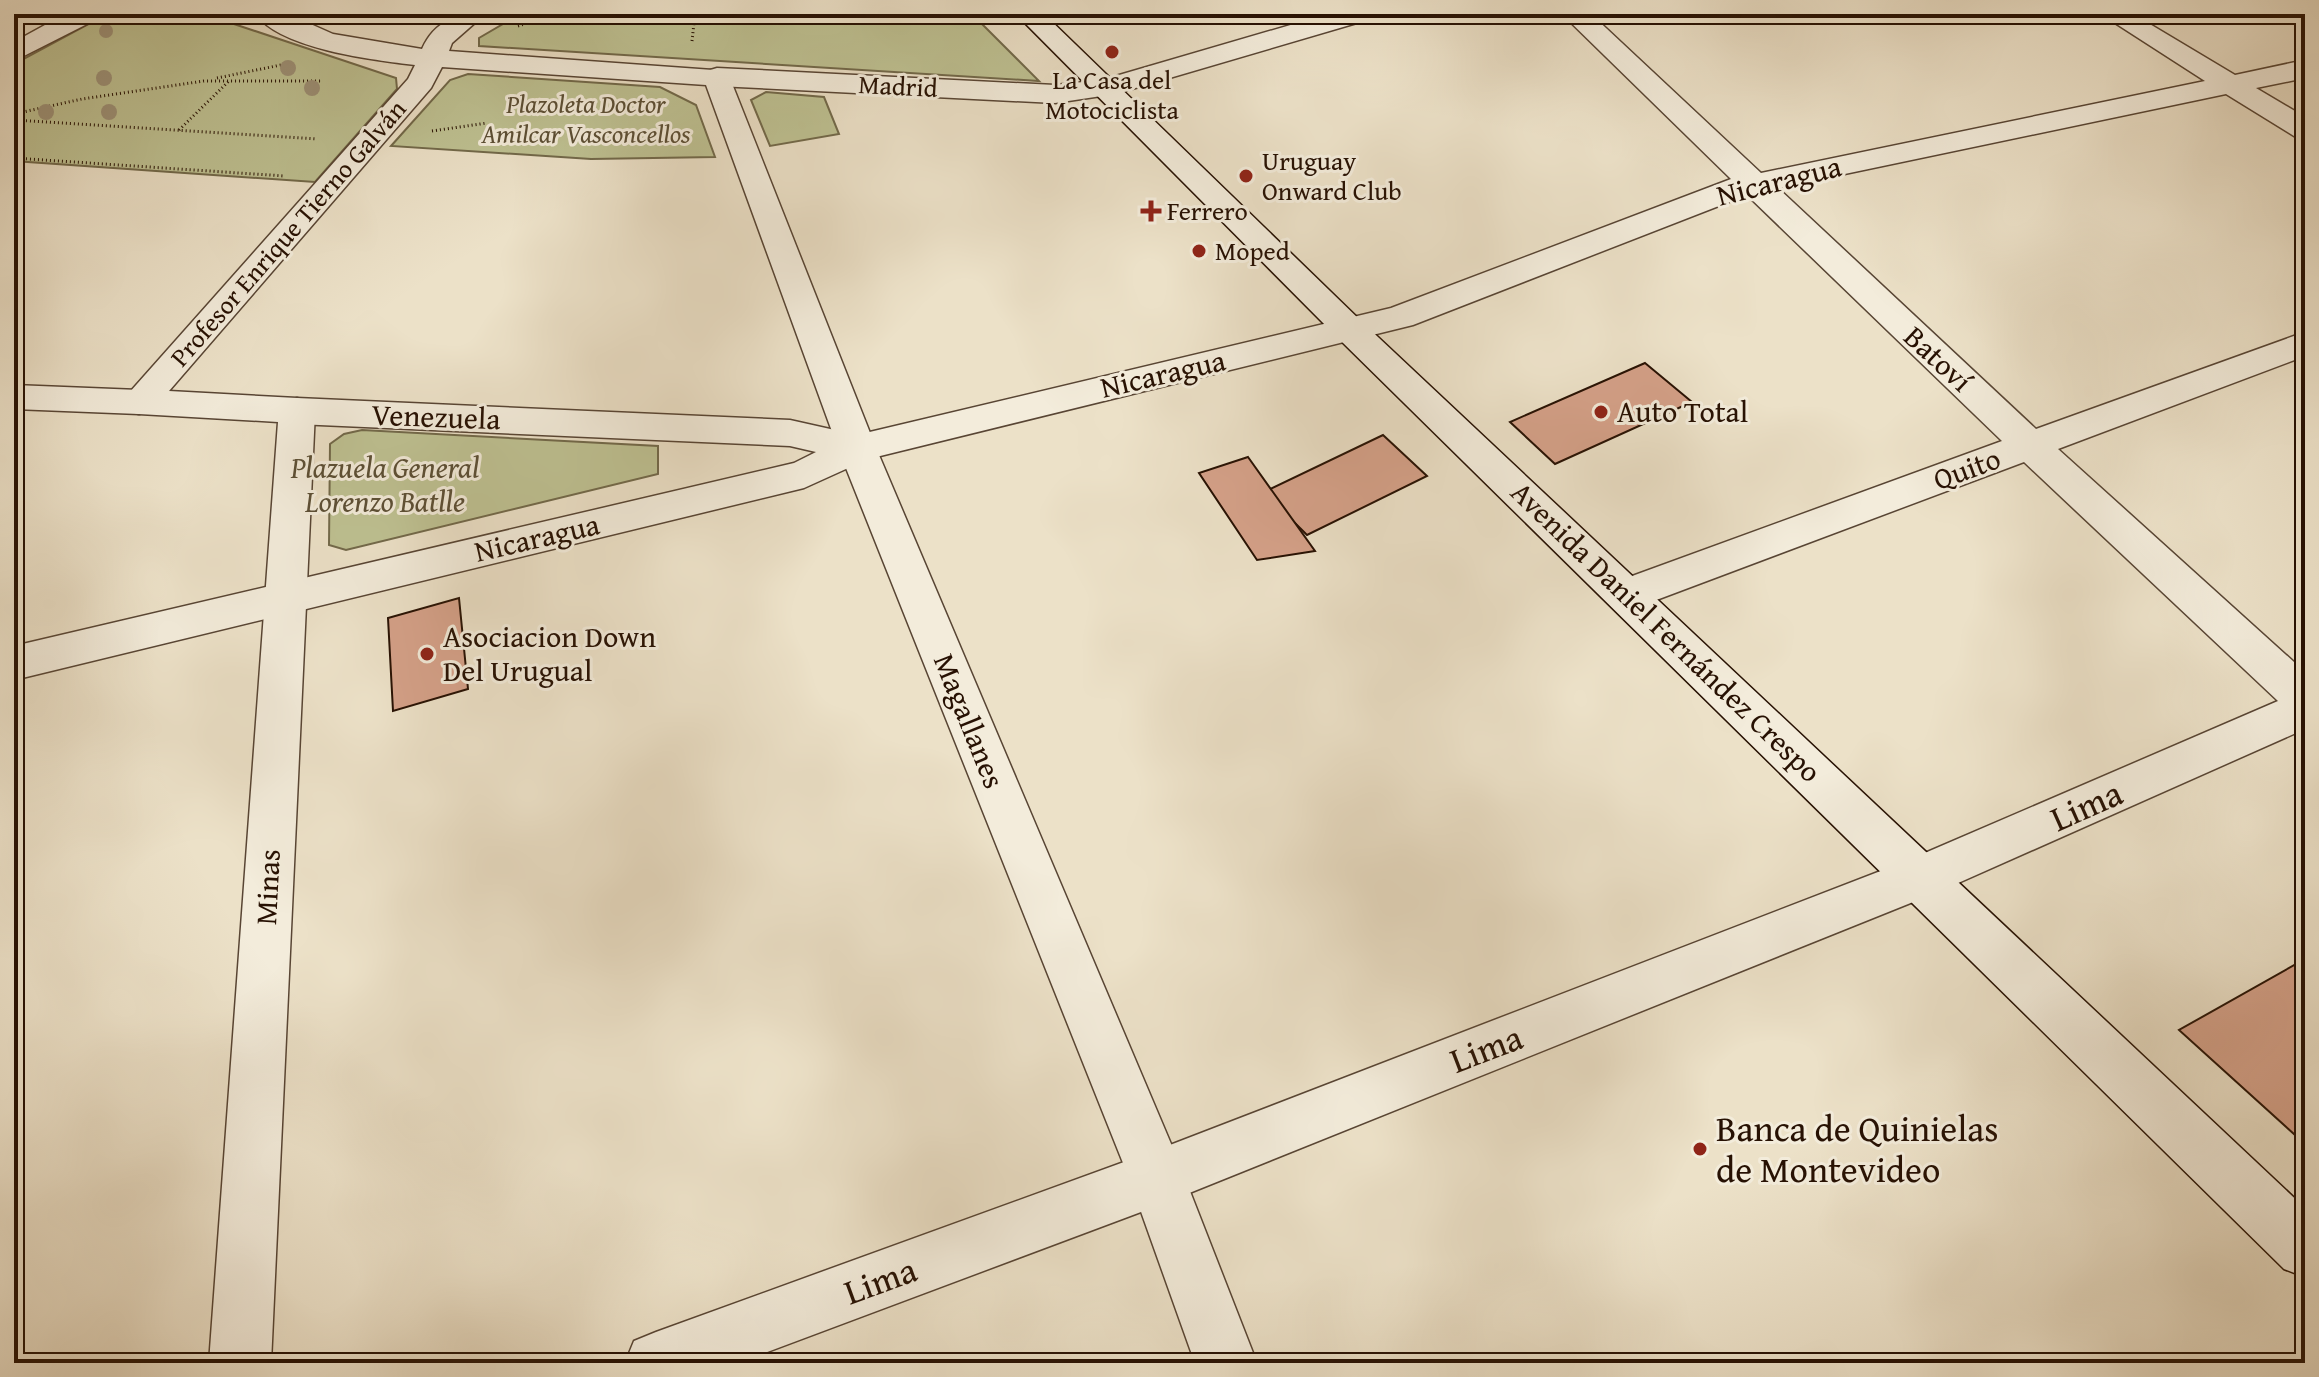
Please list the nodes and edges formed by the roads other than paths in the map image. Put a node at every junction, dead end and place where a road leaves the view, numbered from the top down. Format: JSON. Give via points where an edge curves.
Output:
{"nodes":[{"id":1,"x":39,"y":14,"type":"edge"},
{"id":2,"x":85,"y":14,"type":"edge"},
{"id":3,"x":269,"y":14,"type":"edge"},
{"id":4,"x":291,"y":14,"type":"edge"},
{"id":5,"x":373,"y":14,"type":"edge"},
{"id":6,"x":472,"y":14,"type":"edge"},
{"id":7,"x":1029,"y":14,"type":"edge"},
{"id":8,"x":1357,"y":14,"type":"edge"},
{"id":9,"x":1575,"y":14,"type":"edge"},
{"id":10,"x":2114,"y":14,"type":"edge"},
{"id":11,"x":14,"y":30,"type":"edge"},
{"id":12,"x":14,"y":53,"type":"edge"},
{"id":13,"x":429,"y":58,"type":"junction"},
{"id":14,"x":2305,"y":69,"type":"edge"},
{"id":15,"x":717,"y":77,"type":"junction"},
{"id":16,"x":2230,"y":84,"type":"junction"},
{"id":17,"x":1105,"y":88,"type":"junction"},
{"id":18,"x":2305,"y":130,"type":"edge"},
{"id":19,"x":1754,"y":184,"type":"junction"},
{"id":20,"x":1350,"y":330,"type":"junction"},
{"id":21,"x":2305,"y":343,"type":"edge"},
{"id":22,"x":14,"y":397,"type":"edge"},
{"id":23,"x":139,"y":402,"type":"junction"},
{"id":24,"x":297,"y":411,"type":"junction"},
{"id":25,"x":2031,"y":446,"type":"junction"},
{"id":26,"x":857,"y":448,"type":"junction"},
{"id":27,"x":1628,"y":594,"type":"junction"},
{"id":28,"x":285,"y":598,"type":"junction"},
{"id":29,"x":14,"y":663,"type":"edge"},
{"id":30,"x":2305,"y":699,"type":"edge"},
{"id":31,"x":2305,"y":709,"type":"edge"},
{"id":32,"x":1921,"y":877,"type":"junction"},
{"id":33,"x":1157,"y":1178,"type":"junction"},
{"id":34,"x":2305,"y":1248,"type":"edge"},
{"id":35,"x":240,"y":1363,"type":"edge"},
{"id":36,"x":656,"y":1363,"type":"edge"},
{"id":37,"x":1226,"y":1363,"type":"edge"}],
"edges":[{"from":1,"to":11,"type":"street"},
{"from":2,"to":12,"type":"street"},
{"from":3,"to":13,"type":"street","name":"Madrid","via":[[333,43]]},
{"from":4,"to":5,"type":"street"},
{"from":6,"to":13,"type":"street","name":"Profesor Enrique Tierno Galván","via":[[440,39]]},
{"from":7,"to":17,"type":"street","name":"Avenida Daniel Fernández Crespo"},
{"from":8,"to":17,"type":"street","name":"Madrid"},
{"from":9,"to":19,"type":"street","name":"Batoví"},
{"from":10,"to":16,"type":"street"},
{"from":13,"to":15,"type":"street","name":"Madrid"},
{"from":13,"to":23,"type":"street","name":"Profesor Enrique Tierno Galván","via":[[421,82]]},
{"from":14,"to":16,"type":"street","name":"Nicaragua"},
{"from":15,"to":17,"type":"street","name":"Madrid","via":[[1055,94]]},
{"from":15,"to":26,"type":"street","name":"Magallanes"},
{"from":16,"to":18,"type":"street"},
{"from":16,"to":19,"type":"street","name":"Nicaragua"},
{"from":17,"to":20,"type":"street","name":"Avenida Daniel Fernández Crespo"},
{"from":19,"to":20,"type":"street","name":"Nicaragua","via":[[1401,317]]},
{"from":19,"to":25,"type":"street","name":"Batoví"},
{"from":20,"to":26,"type":"street","name":"Nicaragua"},
{"from":20,"to":27,"type":"street","name":"Avenida Daniel Fernández Crespo"},
{"from":21,"to":25,"type":"street","name":"Quito"},
{"from":22,"to":23,"type":"street","name":"Venezuela"},
{"from":23,"to":24,"type":"street","name":"Venezuela"},
{"from":24,"to":26,"type":"street","name":"Venezuela","via":[[790,433]]},
{"from":24,"to":28,"type":"street","name":"Minas"},
{"from":25,"to":27,"type":"street","name":"Quito"},
{"from":25,"to":30,"type":"street","name":"Batoví"},
{"from":26,"to":28,"type":"street","name":"Nicaragua","via":[[804,474]]},
{"from":26,"to":33,"type":"street","name":"Magallanes"},
{"from":27,"to":32,"type":"street","name":"Avenida Daniel Fernández Crespo"},
{"from":28,"to":29,"type":"street","name":"Nicaragua"},
{"from":28,"to":35,"type":"street","name":"Minas"},
{"from":31,"to":32,"type":"street","name":"Lima"},
{"from":32,"to":33,"type":"street","name":"Lima"},
{"from":32,"to":34,"type":"street","name":"Avenida Daniel Fernández Crespo"},
{"from":33,"to":36,"type":"street","name":"Lima"},
{"from":33,"to":37,"type":"street","name":"Magallanes"}]}
